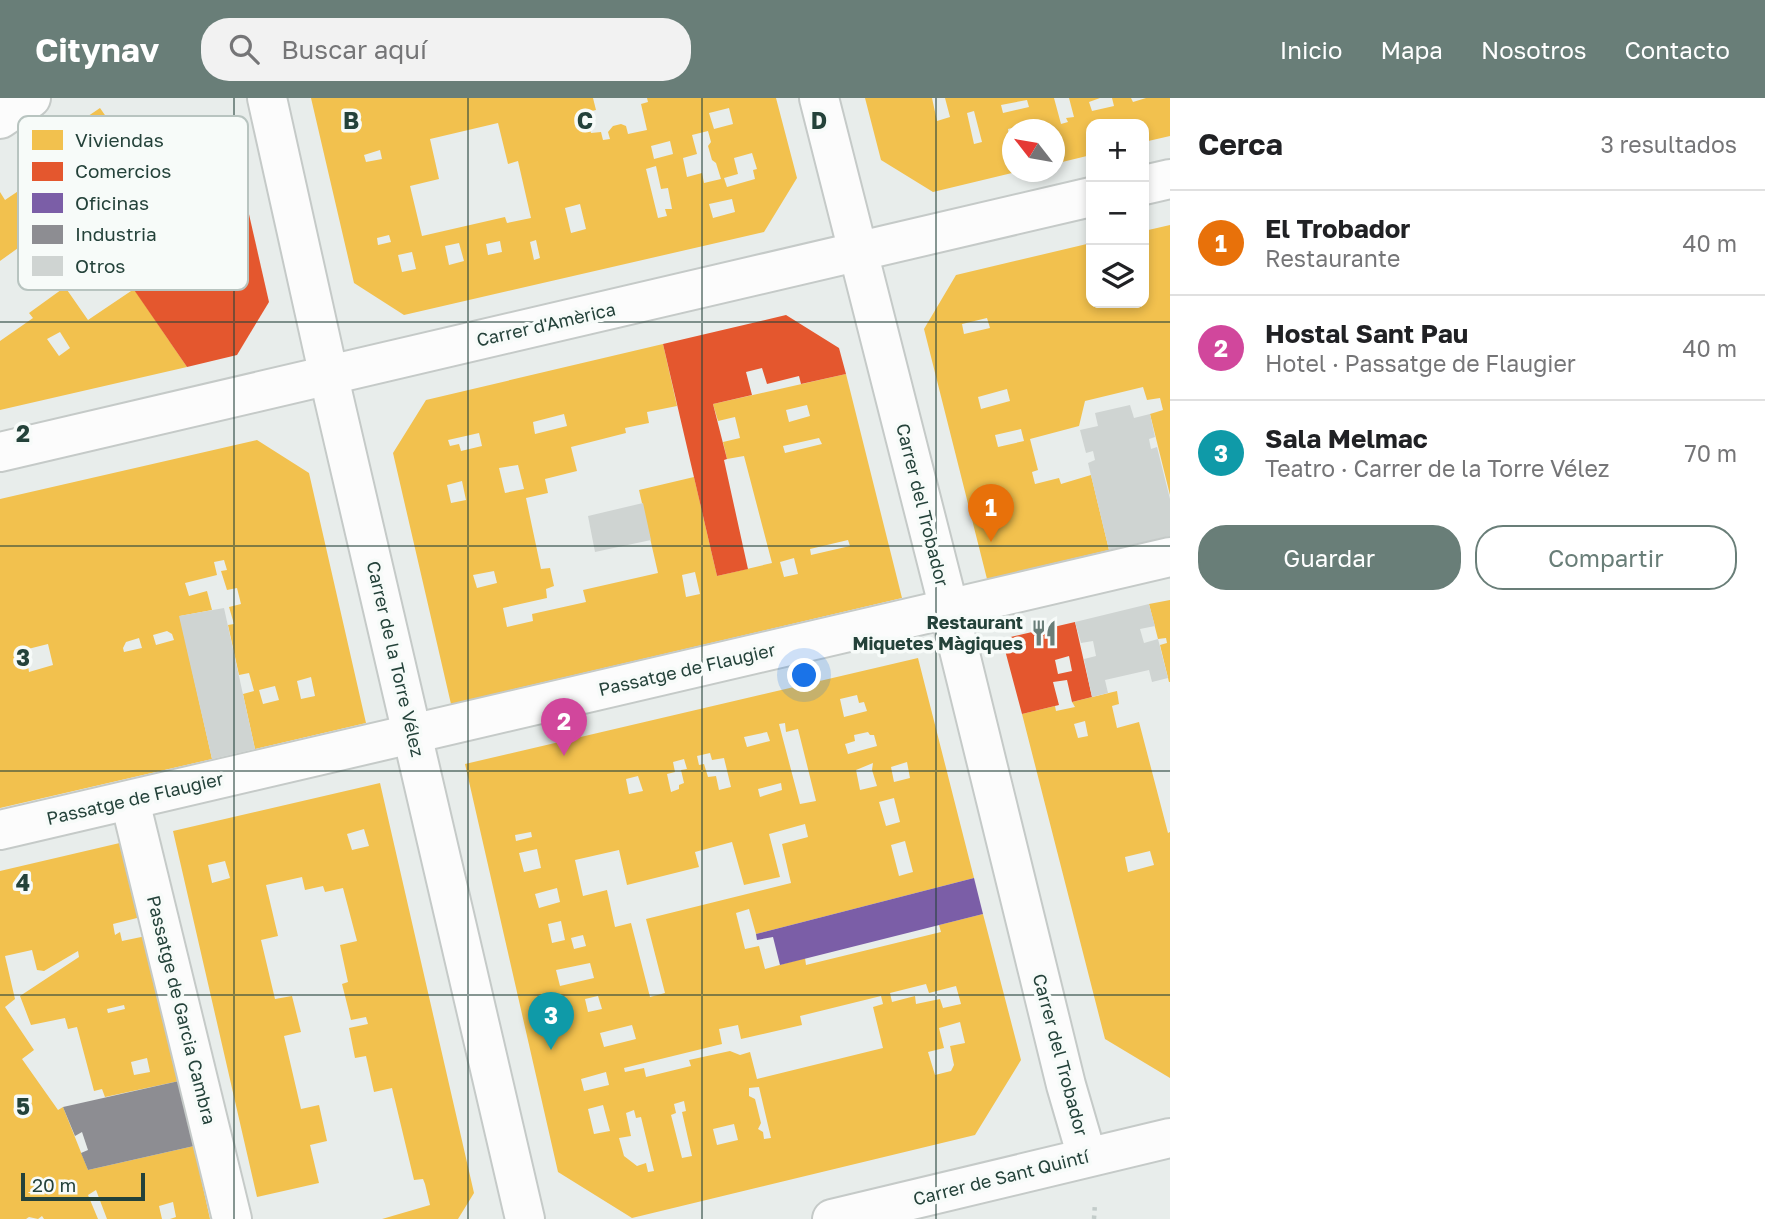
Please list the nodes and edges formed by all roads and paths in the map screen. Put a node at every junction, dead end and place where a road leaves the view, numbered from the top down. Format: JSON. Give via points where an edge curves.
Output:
{"nodes":[{"id":1,"x":31,"y":98,"type":"edge"},
{"id":2,"x":267,"y":98,"type":"edge"},
{"id":3,"x":819,"y":98,"type":"edge"},
{"id":4,"x":0,"y":119,"type":"edge"},
{"id":5,"x":1170,"y":179,"type":"edge"},
{"id":6,"x":1149,"y":184,"type":"edge"},
{"id":7,"x":1086,"y":198,"type":"edge"},
{"id":8,"x":857,"y":252,"type":"junction"},
{"id":9,"x":330,"y":375,"type":"junction"},
{"id":10,"x":0,"y":452,"type":"edge"},
{"id":11,"x":1170,"y":557,"type":"edge"},
{"id":12,"x":949,"y":609,"type":"junction"},
{"id":13,"x":412,"y":733,"type":"junction"},
{"id":14,"x":130,"y":802,"type":"junction"},
{"id":15,"x":0,"y":830,"type":"edge"},
{"id":16,"x":1170,"y":1138,"type":"edge"},
{"id":17,"x":1087,"y":1157,"type":"junction"},
{"id":18,"x":1095,"y":1203,"type":"dead end"},
{"id":19,"x":232,"y":1219,"type":"edge"},
{"id":20,"x":525,"y":1219,"type":"edge"},
{"id":21,"x":832,"y":1219,"type":"edge"},
{"id":22,"x":1094,"y":1219,"type":"edge"}],
"edges":[{"from":1,"to":4,"type":"street"},
{"from":2,"to":9,"type":"street","name":"Carrer de la Torre Vélez"},
{"from":3,"to":8,"type":"street","name":"Carrer del Trobador"},
{"from":5,"to":6,"type":"street"},
{"from":7,"to":8,"type":"street","name":"Carrer d'Amèrica"},
{"from":8,"to":9,"type":"street","name":"Carrer d'Amèrica"},
{"from":8,"to":12,"type":"street","name":"Carrer del Trobador"},
{"from":9,"to":10,"type":"street","name":"Carrer d'Amèrica"},
{"from":9,"to":13,"type":"street","name":"Carrer de la Torre Vélez"},
{"from":11,"to":12,"type":"street","name":"Passatge de Flaugier"},
{"from":12,"to":13,"type":"street","name":"Passatge de Flaugier"},
{"from":12,"to":17,"type":"street","name":"Carrer del Trobador"},
{"from":13,"to":14,"type":"street","name":"Passatge de Flaugier"},
{"from":13,"to":20,"type":"street","name":"Carrer de la Torre Vélez"},
{"from":14,"to":15,"type":"street","name":"Passatge de Flaugier"},
{"from":14,"to":19,"type":"street","name":"Passatge de Garcia Cambra"},
{"from":16,"to":17,"type":"street","name":"Carrer de Sant Quintí"},
{"from":17,"to":21,"type":"street","name":"Carrer de Sant Quintí"},
{"from":18,"to":22,"type":"path"}]}
